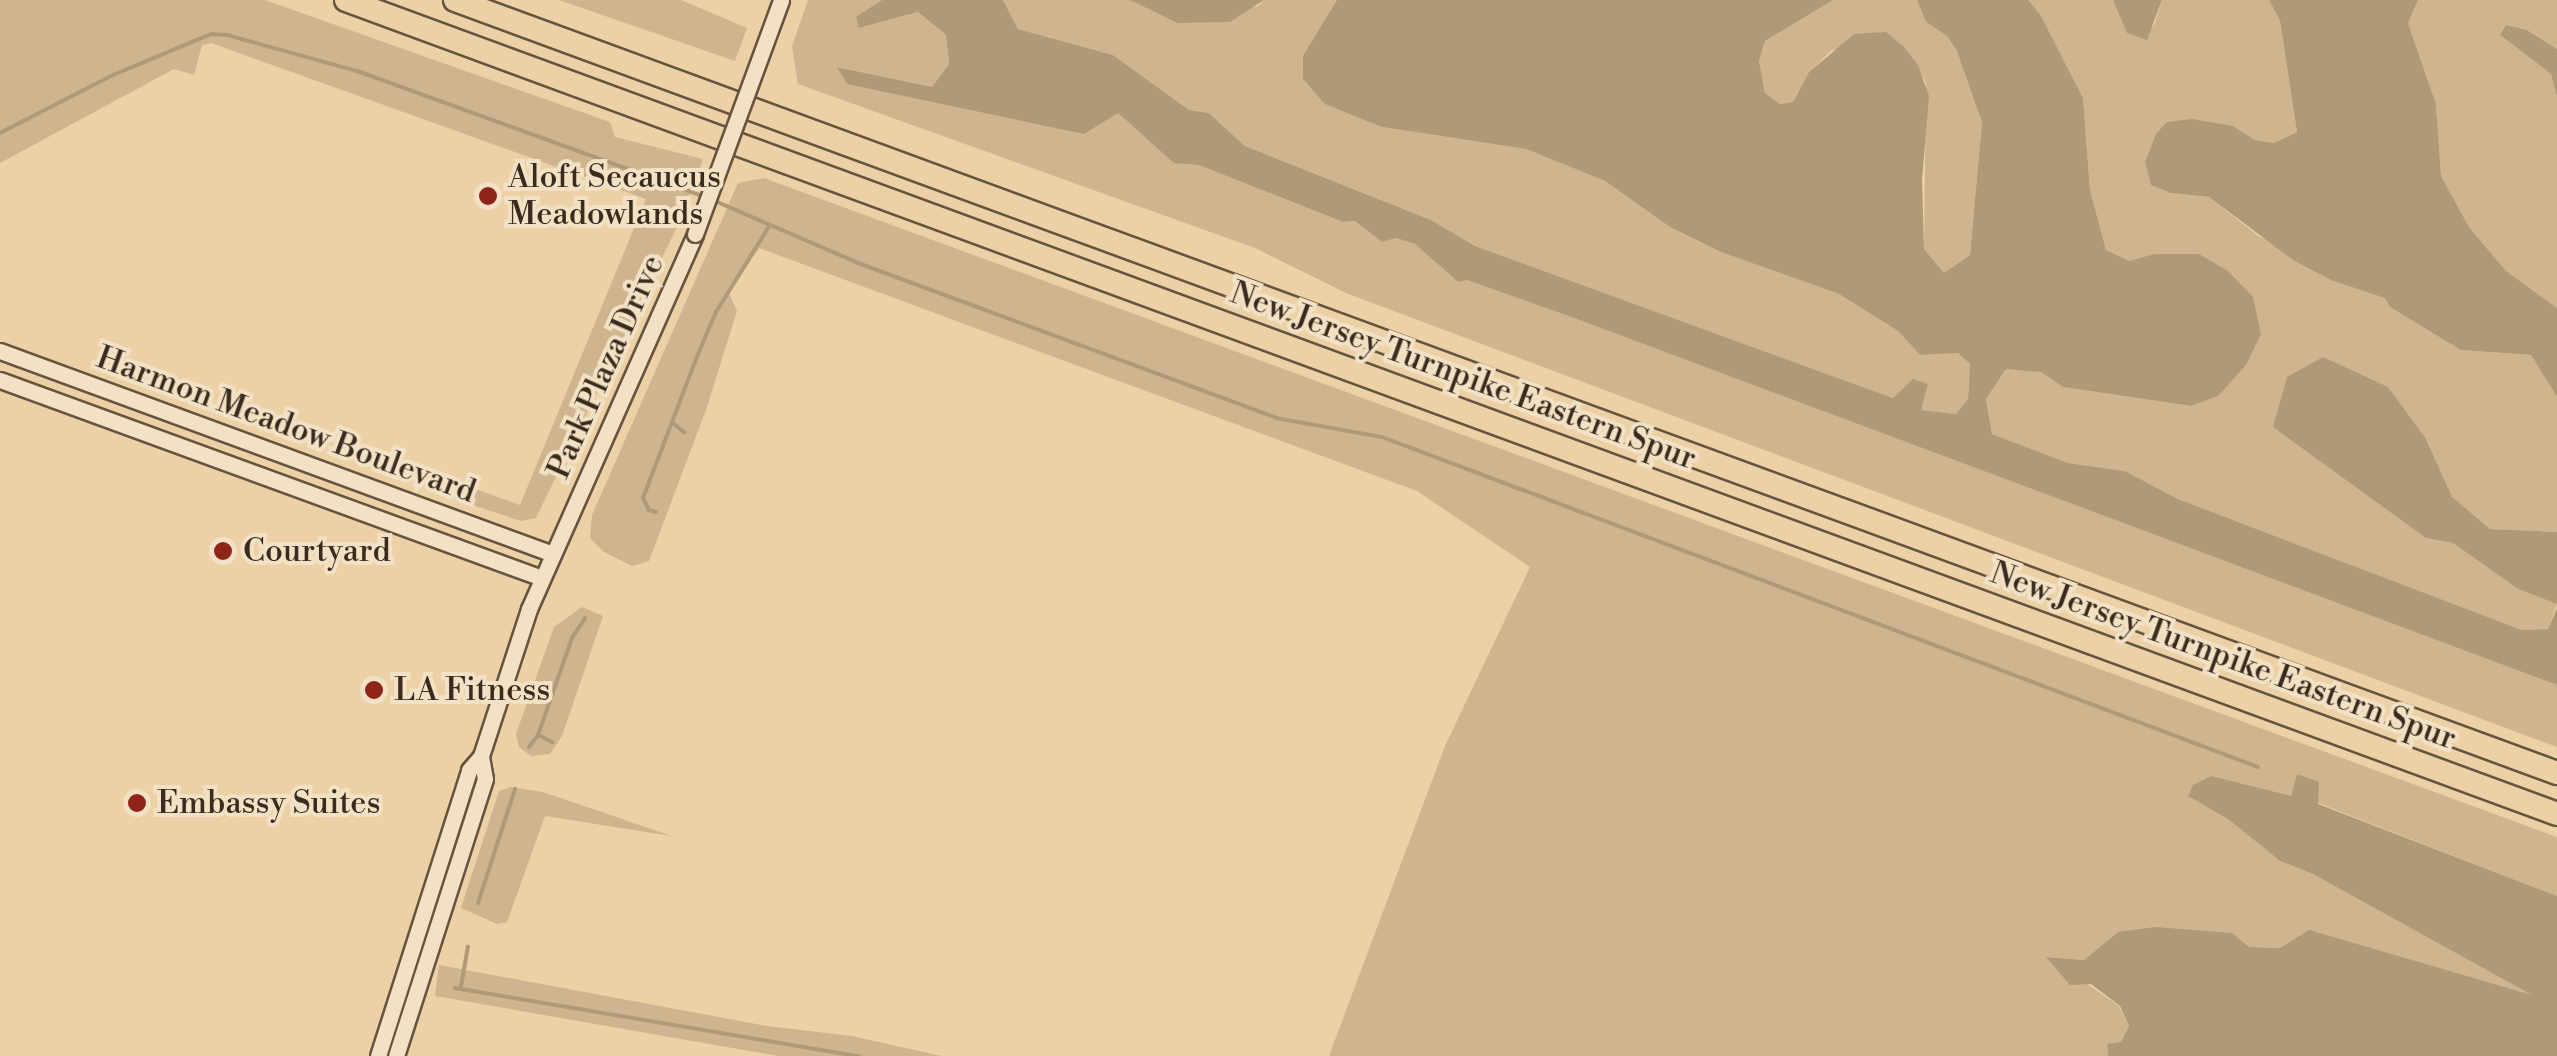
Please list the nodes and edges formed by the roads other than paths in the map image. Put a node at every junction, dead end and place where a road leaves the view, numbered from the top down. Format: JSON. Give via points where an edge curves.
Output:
{"nodes":[{"id":1,"x":346,"y":0,"type":"edge"},
{"id":2,"x":456,"y":0,"type":"edge"},
{"id":3,"x":782,"y":0,"type":"edge"},
{"id":4,"x":0,"y":350,"type":"edge"},
{"id":5,"x":0,"y":380,"type":"edge"},
{"id":6,"x":553,"y":554,"type":"junction"},
{"id":7,"x":542,"y":578,"type":"junction"},
{"id":8,"x":2557,"y":774,"type":"edge"},
{"id":9,"x":2557,"y":814,"type":"edge"},
{"id":10,"x":432,"y":923,"type":"junction"},
{"id":11,"x":378,"y":1056,"type":"edge"},
{"id":12,"x":396,"y":1056,"type":"edge"}],
"edges":[{"from":1,"to":9,"type":"highway","name":"New Jersey Turnpike Eastern Spur"},
{"from":2,"to":8,"type":"highway","name":"New Jersey Turnpike Eastern Spur"},
{"from":3,"to":6,"type":"street","name":"Park Plaza Drive","bridge":true,"via":[[695,234]]},
{"from":4,"to":6,"type":"street","name":"Harmon Meadow Boulevard"},
{"from":5,"to":7,"type":"street","name":"Harmon Meadow Boulevard"},
{"from":6,"to":7,"type":"street","name":"Park Plaza Drive"},
{"from":7,"to":10,"type":"street","name":"Park Plaza Drive","via":[[480,756],[485,779]]},
{"from":10,"to":11,"type":"street","name":"Park Plaza Drive"},
{"from":10,"to":12,"type":"street","name":"Park Plaza Drive"}]}
